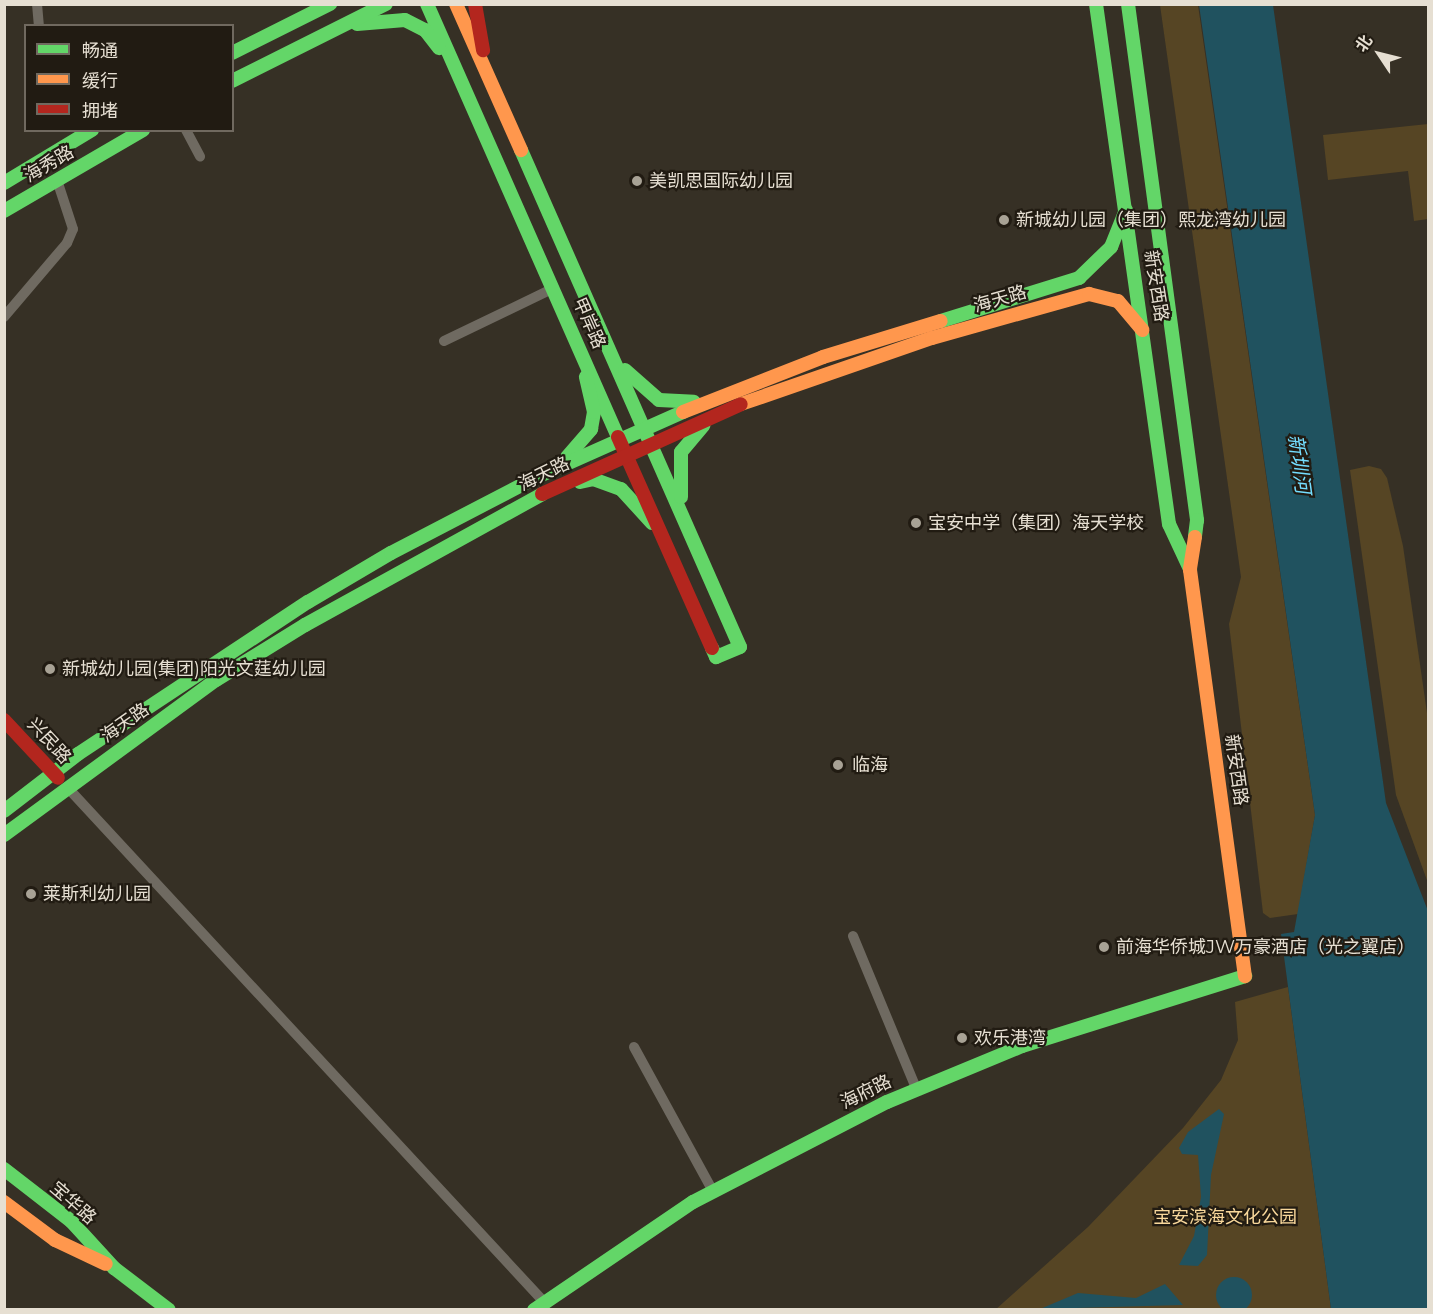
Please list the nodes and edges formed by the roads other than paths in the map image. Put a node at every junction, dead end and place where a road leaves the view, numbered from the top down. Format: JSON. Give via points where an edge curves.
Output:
{"nodes":[{"id":1,"x":37,"y":4,"type":"edge"},
{"id":2,"x":330,"y":4,"type":"edge"},
{"id":3,"x":386,"y":4,"type":"edge"},
{"id":4,"x":427,"y":4,"type":"edge"},
{"id":5,"x":456,"y":4,"type":"edge"},
{"id":6,"x":475,"y":4,"type":"edge"},
{"id":7,"x":1096,"y":4,"type":"edge"},
{"id":8,"x":1128,"y":4,"type":"edge"},
{"id":9,"x":39,"y":24,"type":"edge"},
{"id":10,"x":328,"y":32,"type":"junction"},
{"id":11,"x":234,"y":53,"type":"edge"},
{"id":12,"x":454,"y":69,"type":"junction"},
{"id":13,"x":234,"y":80,"type":"edge"},
{"id":14,"x":494,"y":94,"type":"junction"},
{"id":15,"x":89,"y":132,"type":"edge"},
{"id":16,"x":140,"y":132,"type":"edge"},
{"id":17,"x":187,"y":132,"type":"edge"},
{"id":18,"x":200,"y":156,"type":"dead end"},
{"id":19,"x":57,"y":180,"type":"junction"},
{"id":20,"x":4,"y":183,"type":"edge"},
{"id":21,"x":1126,"y":210,"type":"junction"},
{"id":22,"x":4,"y":211,"type":"edge"},
{"id":23,"x":554,"y":288,"type":"junction"},
{"id":24,"x":4,"y":317,"type":"edge"},
{"id":25,"x":573,"y":331,"type":"junction"},
{"id":26,"x":1145,"y":337,"type":"junction"},
{"id":27,"x":444,"y":341,"type":"dead end"},
{"id":28,"x":613,"y":356,"type":"junction"},
{"id":29,"x":706,"y":401,"type":"junction"},
{"id":30,"x":732,"y":407,"type":"junction"},
{"id":31,"x":644,"y":427,"type":"junction"},
{"id":32,"x":621,"y":437,"type":"junction"},
{"id":33,"x":652,"y":444,"type":"junction"},
{"id":34,"x":629,"y":454,"type":"junction"},
{"id":35,"x":539,"y":476,"type":"junction"},
{"id":36,"x":1192,"y":485,"type":"junction"},
{"id":37,"x":554,"y":488,"type":"junction"},
{"id":38,"x":1165,"y":489,"type":"junction"},
{"id":39,"x":688,"y":526,"type":"junction"},
{"id":40,"x":666,"y":539,"type":"junction"},
{"id":41,"x":1190,"y":570,"type":"junction"},
{"id":42,"x":4,"y":720,"type":"edge"},
{"id":43,"x":53,"y":773,"type":"junction"},
{"id":44,"x":67,"y":787,"type":"junction"},
{"id":45,"x":4,"y":811,"type":"edge"},
{"id":46,"x":4,"y":836,"type":"edge"},
{"id":47,"x":853,"y":936,"type":"dead end"},
{"id":48,"x":1245,"y":976,"type":"joint"},
{"id":49,"x":634,"y":1047,"type":"dead end"},
{"id":50,"x":916,"y":1088,"type":"junction"},
{"id":51,"x":4,"y":1170,"type":"edge"},
{"id":52,"x":713,"y":1191,"type":"junction"},
{"id":53,"x":4,"y":1202,"type":"edge"},
{"id":54,"x":114,"y":1268,"type":"junction"},
{"id":55,"x":539,"y":1306,"type":"edge"},
{"id":56,"x":170,"y":1310,"type":"edge"}],
"edges":[{"from":1,"to":9,"type":"street"},
{"from":2,"to":11,"type":"main road"},
{"from":3,"to":10,"type":"main road"},
{"from":4,"to":12,"type":"main road","name":"甲岸路"},
{"from":5,"to":14,"type":"main road","name":"甲岸路"},
{"from":6,"to":14,"type":"main road"},
{"from":7,"to":21,"type":"main road","name":"新安西路"},
{"from":8,"to":36,"type":"main road","name":"新安西路"},
{"from":10,"to":12,"type":"main road","via":[[366,22],[405,20],[425,30]]},
{"from":10,"to":13,"type":"main road"},
{"from":12,"to":23,"type":"main road","name":"甲岸路"},
{"from":14,"to":28,"type":"main road","name":"甲岸路"},
{"from":15,"to":20,"type":"main road","name":"海秀路"},
{"from":16,"to":19,"type":"main road","name":"海秀路"},
{"from":17,"to":18,"type":"street"},
{"from":19,"to":22,"type":"main road","name":"海秀路"},
{"from":19,"to":24,"type":"street","via":[[73,229],[67,243]]},
{"from":21,"to":26,"type":"main road","name":"新安西路"},
{"from":21,"to":29,"type":"main road","name":"海天路","via":[[1111,247],[1079,278],[854,346]]},
{"from":23,"to":25,"type":"main road","name":"甲岸路"},
{"from":23,"to":27,"type":"street"},
{"from":25,"to":32,"type":"main road","name":"甲岸路"},
{"from":25,"to":35,"type":"main road","via":[[593,402],[591,429],[568,456]]},
{"from":26,"to":30,"type":"main road","name":"海天路","via":[[1118,301],[1089,294],[932,338]]},
{"from":26,"to":38,"type":"main road","name":"新安西路"},
{"from":28,"to":29,"type":"main road","via":[[635,383],[659,400]]},
{"from":28,"to":31,"type":"main road","name":"甲岸路"},
{"from":29,"to":31,"type":"main road","name":"海天路"},
{"from":30,"to":33,"type":"main road","name":"海天路"},
{"from":30,"to":39,"type":"main road","via":[[704,425],[681,452],[678,481]]},
{"from":31,"to":32,"type":"main road","name":"海天路"},
{"from":31,"to":33,"type":"main road","name":"甲岸路"},
{"from":32,"to":34,"type":"main road","name":"甲岸路"},
{"from":32,"to":35,"type":"main road","name":"海天路"},
{"from":33,"to":34,"type":"main road","name":"海天路"},
{"from":33,"to":39,"type":"main road","name":"甲岸路"},
{"from":34,"to":37,"type":"main road","name":"海天路"},
{"from":34,"to":40,"type":"main road","name":"甲岸路"},
{"from":35,"to":43,"type":"main road","name":"海天路","via":[[308,602]]},
{"from":36,"to":38,"type":"main road"},
{"from":36,"to":41,"type":"main road","name":"新安西路","via":[[1197,520]]},
{"from":37,"to":40,"type":"main road","via":[[593,479],[612,484],[636,502]]},
{"from":37,"to":44,"type":"main road","name":"海天路","via":[[305,625],[216,680]]},
{"from":38,"to":41,"type":"main road","name":"新安西路","via":[[1169,524]]},
{"from":39,"to":40,"type":"main road","name":"甲岸路","via":[[740,647],[716,657]]},
{"from":41,"to":48,"type":"main road","name":"新安西路"},
{"from":42,"to":43,"type":"main road","name":"兴民路"},
{"from":43,"to":44,"type":"main road","name":"兴民路"},
{"from":43,"to":45,"type":"main road","name":"海天路"},
{"from":44,"to":46,"type":"main road","name":"海天路"},
{"from":44,"to":55,"type":"street"},
{"from":47,"to":50,"type":"street"},
{"from":48,"to":50,"type":"main road","name":"海府路","via":[[1022,1046]]},
{"from":49,"to":52,"type":"street"},
{"from":50,"to":52,"type":"main road","name":"海府路"},
{"from":51,"to":54,"type":"main road","name":"宝华路","via":[[71,1221]]},
{"from":52,"to":55,"type":"main road","name":"海府路"},
{"from":53,"to":54,"type":"main road","name":"宝华路","via":[[55,1240]]},
{"from":54,"to":56,"type":"main road","name":"宝华路"}]}
